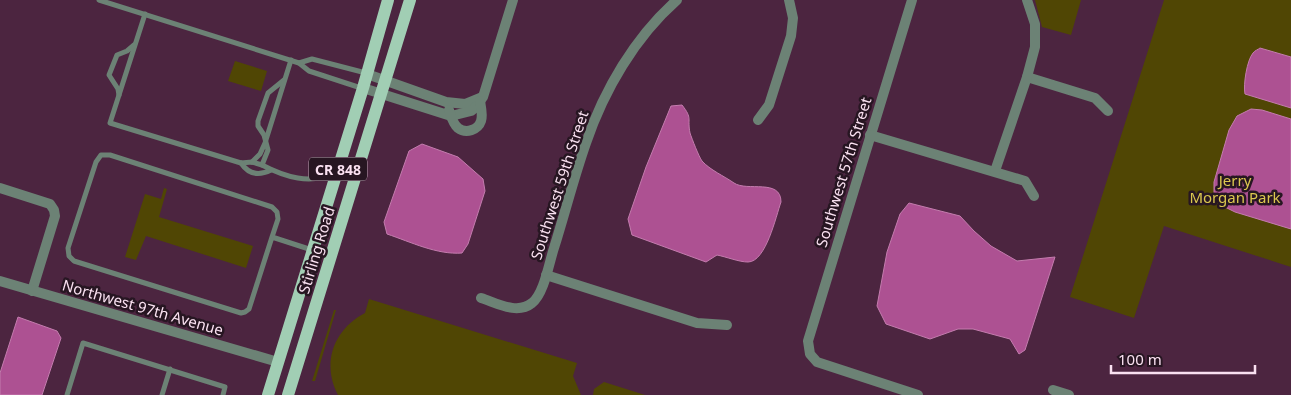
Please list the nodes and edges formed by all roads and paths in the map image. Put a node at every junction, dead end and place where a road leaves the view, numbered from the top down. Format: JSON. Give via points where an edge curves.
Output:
{"nodes":[{"id":1,"x":99,"y":0,"type":"edge"},
{"id":2,"x":388,"y":0,"type":"edge"},
{"id":3,"x":410,"y":0,"type":"edge"},
{"id":4,"x":513,"y":0,"type":"edge"},
{"id":5,"x":789,"y":0,"type":"edge"},
{"id":6,"x":912,"y":0,"type":"edge"},
{"id":7,"x":670,"y":2,"type":"edge"},
{"id":8,"x":1028,"y":2,"type":"edge"},
{"id":9,"x":145,"y":14,"type":"junction"},
{"id":10,"x":136,"y":43,"type":"junction"},
{"id":11,"x":292,"y":60,"type":"junction"},
{"id":12,"x":299,"y":63,"type":"junction"},
{"id":13,"x":367,"y":74,"type":"junction"},
{"id":14,"x":1027,"y":77,"type":"junction"},
{"id":15,"x":284,"y":80,"type":"junction"},
{"id":16,"x":385,"y":80,"type":"junction"},
{"id":17,"x":363,"y":88,"type":"junction"},
{"id":18,"x":420,"y":92,"type":"junction"},
{"id":19,"x":380,"y":94,"type":"junction"},
{"id":20,"x":119,"y":95,"type":"junction"},
{"id":21,"x":482,"y":99,"type":"junction"},
{"id":22,"x":446,"y":102,"type":"junction"},
{"id":23,"x":424,"y":108,"type":"junction"},
{"id":24,"x":1108,"y":111,"type":"dead end"},
{"id":25,"x":451,"y":116,"type":"junction"},
{"id":26,"x":758,"y":120,"type":"dead end"},
{"id":27,"x":870,"y":134,"type":"junction"},
{"id":28,"x":265,"y":143,"type":"junction"},
{"id":29,"x":252,"y":162,"type":"junction"},
{"id":30,"x":241,"y":163,"type":"junction"},
{"id":31,"x":262,"y":165,"type":"junction"},
{"id":32,"x":271,"y":170,"type":"junction"},
{"id":33,"x":337,"y":171,"type":"junction"},
{"id":34,"x":995,"y":171,"type":"junction"},
{"id":35,"x":0,"y":188,"type":"edge"},
{"id":36,"x":1034,"y":196,"type":"dead end"},
{"id":37,"x":272,"y":237,"type":"junction"},
{"id":38,"x":313,"y":250,"type":"junction"},
{"id":39,"x":331,"y":255,"type":"junction"},
{"id":40,"x":546,"y":275,"type":"junction"},
{"id":41,"x":0,"y":281,"type":"edge"},
{"id":42,"x":32,"y":291,"type":"junction"},
{"id":43,"x":482,"y":298,"type":"dead end"},
{"id":44,"x":727,"y":325,"type":"dead end"},
{"id":45,"x":278,"y":362,"type":"junction"},
{"id":46,"x":170,"y":370,"type":"junction"},
{"id":47,"x":1053,"y":390,"type":"dead end"},
{"id":48,"x":67,"y":395,"type":"edge"},
{"id":49,"x":162,"y":395,"type":"edge"},
{"id":50,"x":223,"y":395,"type":"edge"},
{"id":51,"x":268,"y":395,"type":"edge"},
{"id":52,"x":288,"y":395,"type":"edge"},
{"id":53,"x":918,"y":395,"type":"edge"},
{"id":54,"x":1069,"y":395,"type":"edge"}],
"edges":[{"from":1,"to":9,"type":"lane"},
{"from":2,"to":13,"type":"main road","name":"Stirling Road","number":"CR 848"},
{"from":3,"to":16,"type":"main road","name":"Stirling Road","number":"CR 848"},
{"from":4,"to":21,"type":"street"},
{"from":5,"to":26,"type":"street","via":[[793,18],[791,36],[769,105]]},
{"from":6,"to":27,"type":"street","name":"Southwest 57th Street"},
{"from":7,"to":40,"type":"street","name":"Southwest 59th Street","via":[[630,54],[596,118]]},
{"from":8,"to":14,"type":"street","via":[[1036,38]]},
{"from":9,"to":10,"type":"lane"},
{"from":9,"to":11,"type":"lane"},
{"from":10,"to":20,"type":"lane"},
{"from":10,"to":20,"type":"lane","via":[[117,55],[109,75]]},
{"from":11,"to":12,"type":"lane"},
{"from":11,"to":15,"type":"lane"},
{"from":12,"to":13,"type":"lane","via":[[312,59]]},
{"from":12,"to":17,"type":"lane","via":[[309,71]]},
{"from":13,"to":16,"type":"street"},
{"from":13,"to":17,"type":"main road","name":"Stirling Road","number":"CR 848"},
{"from":14,"to":24,"type":"street","via":[[1095,98]]},
{"from":14,"to":34,"type":"street"},
{"from":15,"to":28,"type":"lane"},
{"from":15,"to":28,"type":"lane","via":[[268,93],[265,100],[258,126]]},
{"from":16,"to":18,"type":"street"},
{"from":16,"to":19,"type":"main road","name":"Stirling Road","number":"CR 848"},
{"from":17,"to":19,"type":"street"},
{"from":17,"to":33,"type":"main road","name":"Stirling Road","number":"CR 848"},
{"from":18,"to":22,"type":"street"},
{"from":18,"to":23,"type":"street"},
{"from":19,"to":23,"type":"street"},
{"from":19,"to":39,"type":"main road","name":"Stirling Road","number":"CR 848"},
{"from":20,"to":30,"type":"lane","via":[[110,123]]},
{"from":21,"to":22,"type":"street","via":[[465,104]]},
{"from":21,"to":25,"type":"street","via":[[471,111]]},
{"from":21,"to":25,"type":"street","via":[[481,122],[476,128],[470,131],[458,128]]},
{"from":22,"to":25,"type":"street"},
{"from":23,"to":25,"type":"street"},
{"from":27,"to":34,"type":"street"},
{"from":27,"to":53,"type":"street","name":"Southwest 57th Street","via":[[809,334],[808,347],[810,354],[822,365]]},
{"from":28,"to":29,"type":"lane"},
{"from":28,"to":31,"type":"lane","via":[[268,150]]},
{"from":29,"to":30,"type":"lane"},
{"from":29,"to":31,"type":"lane"},
{"from":30,"to":32,"type":"lane","via":[[252,173],[263,174]]},
{"from":31,"to":32,"type":"lane"},
{"from":32,"to":33,"type":"lane","via":[[293,178],[314,180]]},
{"from":33,"to":38,"type":"main road","name":"Stirling Road","number":"CR 848"},
{"from":34,"to":36,"type":"street","via":[[1025,181]]},
{"from":35,"to":42,"type":"street","via":[[50,204],[54,210],[55,216]]},
{"from":37,"to":37,"type":"lane","via":[[246,312],[74,261],[68,248],[101,155],[110,155],[272,207],[278,219]]},
{"from":37,"to":38,"type":"lane"},
{"from":38,"to":39,"type":"main road"},
{"from":38,"to":45,"type":"main road","name":"Stirling Road","number":"CR 848"},
{"from":39,"to":52,"type":"main road","name":"Stirling Road","number":"CR 848"},
{"from":40,"to":43,"type":"street","name":"Southwest 59th Street","via":[[537,298],[523,308],[512,308]]},
{"from":40,"to":44,"type":"street","via":[[697,323]]},
{"from":41,"to":42,"type":"street","name":"Northwest 97th Avenue"},
{"from":42,"to":45,"type":"street","name":"Northwest 97th Avenue"},
{"from":45,"to":51,"type":"main road","name":"Stirling Road","number":"CR 848"},
{"from":46,"to":48,"type":"lane","via":[[83,343]]},
{"from":46,"to":49,"type":"lane"},
{"from":46,"to":50,"type":"lane","via":[[225,387]]},
{"from":47,"to":54,"type":"street"}]}
